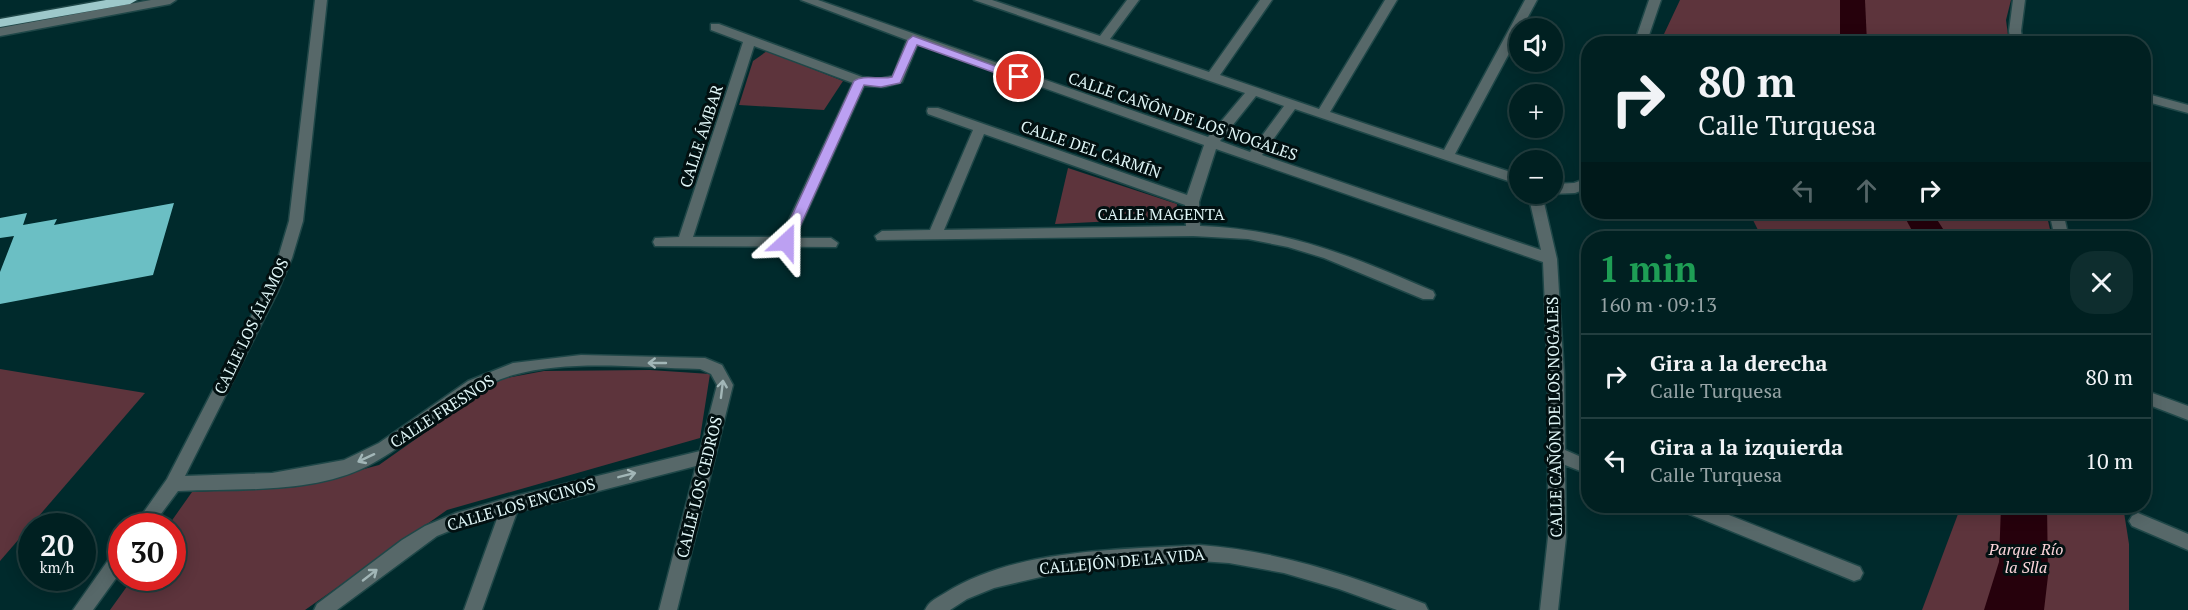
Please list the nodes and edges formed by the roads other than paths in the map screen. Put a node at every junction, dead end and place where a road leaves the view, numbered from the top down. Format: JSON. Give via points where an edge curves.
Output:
{"nodes":[{"id":1,"x":130,"y":0,"type":"edge"},
{"id":2,"x":170,"y":0,"type":"edge"},
{"id":3,"x":321,"y":0,"type":"edge"},
{"id":4,"x":807,"y":0,"type":"edge"},
{"id":5,"x":980,"y":0,"type":"edge"},
{"id":6,"x":1133,"y":0,"type":"edge"},
{"id":7,"x":1266,"y":0,"type":"edge"},
{"id":8,"x":1391,"y":0,"type":"edge"},
{"id":9,"x":1532,"y":0,"type":"edge"},
{"id":10,"x":1655,"y":0,"type":"edge"},
{"id":11,"x":2019,"y":0,"type":"edge"},
{"id":12,"x":1004,"y":4,"type":"edge"},
{"id":13,"x":0,"y":23,"type":"edge"},
{"id":14,"x":715,"y":27,"type":"dead end"},
{"id":15,"x":0,"y":32,"type":"edge"},
{"id":16,"x":1643,"y":36,"type":"edge"},
{"id":17,"x":2017,"y":36,"type":"edge"},
{"id":18,"x":750,"y":40,"type":"junction"},
{"id":19,"x":913,"y":40,"type":"junction"},
{"id":20,"x":1102,"y":41,"type":"junction"},
{"id":21,"x":1212,"y":77,"type":"junction"},
{"id":22,"x":860,"y":81,"type":"junction"},
{"id":23,"x":1253,"y":91,"type":"junction"},
{"id":24,"x":2151,"y":99,"type":"edge"},
{"id":25,"x":1291,"y":105,"type":"junction"},
{"id":26,"x":2188,"y":109,"type":"edge"},
{"id":27,"x":933,"y":111,"type":"dead end"},
{"id":28,"x":1322,"y":115,"type":"junction"},
{"id":29,"x":980,"y":128,"type":"junction"},
{"id":30,"x":1211,"y":143,"type":"junction"},
{"id":31,"x":1448,"y":155,"type":"junction"},
{"id":32,"x":1253,"y":158,"type":"junction"},
{"id":33,"x":1509,"y":176,"type":"edge"},
{"id":34,"x":1581,"y":186,"type":"edge"},
{"id":35,"x":1563,"y":189,"type":"edge"},
{"id":36,"x":1192,"y":202,"type":"junction"},
{"id":37,"x":1537,"y":204,"type":"edge"},
{"id":38,"x":1193,"y":231,"type":"junction"},
{"id":39,"x":936,"y":234,"type":"junction"},
{"id":40,"x":882,"y":236,"type":"dead end"},
{"id":41,"x":660,"y":242,"type":"dead end"},
{"id":42,"x":684,"y":242,"type":"junction"},
{"id":43,"x":786,"y":242,"type":"junction"},
{"id":44,"x":831,"y":243,"type":"dead end"},
{"id":45,"x":1550,"y":259,"type":"junction"},
{"id":46,"x":1428,"y":295,"type":"dead end"},
{"id":47,"x":715,"y":366,"type":"joint"},
{"id":48,"x":2151,"y":400,"type":"edge"},
{"id":49,"x":2188,"y":413,"type":"edge"},
{"id":50,"x":1558,"y":455,"type":"junction"},
{"id":51,"x":707,"y":456,"type":"junction"},
{"id":52,"x":1581,"y":464,"type":"edge"},
{"id":53,"x":173,"y":484,"type":"junction"},
{"id":54,"x":511,"y":504,"type":"junction"},
{"id":55,"x":152,"y":513,"type":"edge"},
{"id":56,"x":1706,"y":513,"type":"edge"},
{"id":57,"x":2138,"y":521,"type":"dead end"},
{"id":58,"x":2188,"y":542,"type":"edge"},
{"id":59,"x":1854,"y":573,"type":"dead end"},
{"id":60,"x":108,"y":574,"type":"edge"},
{"id":61,"x":82,"y":610,"type":"edge"},
{"id":62,"x":323,"y":610,"type":"edge"},
{"id":63,"x":473,"y":610,"type":"edge"},
{"id":64,"x":668,"y":610,"type":"edge"},
{"id":65,"x":934,"y":610,"type":"edge"},
{"id":66,"x":1419,"y":610,"type":"edge"},
{"id":67,"x":1549,"y":610,"type":"edge"}],
"edges":[{"from":1,"to":13,"type":"highway"},
{"from":2,"to":15,"type":"street"},
{"from":3,"to":53,"type":"street","name":"CALLE LOS ÁLAMOS","via":[[296,220],[285,258]]},
{"from":4,"to":19,"type":"street","name":"CALLE CAÑÓN DE LOS NOGALES"},
{"from":5,"to":12,"type":"street"},
{"from":6,"to":20,"type":"street"},
{"from":7,"to":21,"type":"street"},
{"from":8,"to":28,"type":"street"},
{"from":9,"to":31,"type":"street"},
{"from":10,"to":16,"type":"street"},
{"from":11,"to":17,"type":"street"},
{"from":12,"to":20,"type":"street"},
{"from":14,"to":18,"type":"street"},
{"from":18,"to":22,"type":"street"},
{"from":18,"to":42,"type":"street","name":"CALLE ÁMBAR"},
{"from":19,"to":22,"type":"street","via":[[896,80]]},
{"from":19,"to":30,"type":"street","name":"CALLE CAÑÓN DE LOS NOGALES"},
{"from":20,"to":21,"type":"street"},
{"from":21,"to":23,"type":"street"},
{"from":22,"to":43,"type":"street"},
{"from":23,"to":25,"type":"street"},
{"from":23,"to":30,"type":"street"},
{"from":24,"to":26,"type":"street"},
{"from":25,"to":28,"type":"street"},
{"from":25,"to":32,"type":"street"},
{"from":27,"to":29,"type":"street","name":"CALLE DEL CARMÍN"},
{"from":28,"to":31,"type":"street"},
{"from":29,"to":36,"type":"street","name":"CALLE DEL CARMÍN"},
{"from":29,"to":39,"type":"street"},
{"from":30,"to":32,"type":"street","name":"CALLE CAÑÓN DE LOS NOGALES"},
{"from":30,"to":36,"type":"street"},
{"from":31,"to":33,"type":"street"},
{"from":32,"to":45,"type":"street","name":"CALLE CAÑÓN DE LOS NOGALES"},
{"from":34,"to":35,"type":"street"},
{"from":36,"to":38,"type":"street"},
{"from":37,"to":45,"type":"street","name":"CALLE CAÑÓN DE LOS NOGALES"},
{"from":38,"to":39,"type":"street","name":"CALLE MAGENTA"},
{"from":38,"to":46,"type":"street","name":"CALLE MAGENTA","via":[[1241,233],[1293,243]]},
{"from":39,"to":40,"type":"street","name":"CALLE MAGENTA"},
{"from":41,"to":42,"type":"street"},
{"from":42,"to":43,"type":"street"},
{"from":43,"to":44,"type":"street"},
{"from":45,"to":50,"type":"street","name":"CALLE CAÑÓN DE LOS NOGALES"},
{"from":51,"to":47,"type":"street","name":"CALLE LOS CEDROS","one_way":true,"via":[[724,385]]},
{"from":47,"to":53,"type":"street","name":"CALLE FRESNOS","one_way":true,"via":[[545,363],[512,369],[459,395],[389,446],[337,469],[302,476]]},
{"from":48,"to":49,"type":"street"},
{"from":50,"to":52,"type":"street"},
{"from":50,"to":67,"type":"street","name":"CALLE CAÑÓN DE LOS NOGALES","via":[[1557,537]]},
{"from":54,"to":51,"type":"street","name":"CALLE LOS ENCINOS","one_way":true},
{"from":51,"to":64,"type":"street","name":"CALLE LOS CEDROS"},
{"from":53,"to":55,"type":"street","name":"CALLE LOS ÁLAMOS"},
{"from":62,"to":54,"type":"street","name":"CALLE LOS ENCINOS","one_way":true,"via":[[431,531]]},
{"from":54,"to":63,"type":"street"},
{"from":56,"to":59,"type":"street"},
{"from":57,"to":58,"type":"street"},
{"from":60,"to":61,"type":"street"},
{"from":65,"to":66,"type":"street","name":"CALLEJÓN DE LA VIDA","via":[[975,587],[1034,568],[1200,553],[1305,568]]}]}
